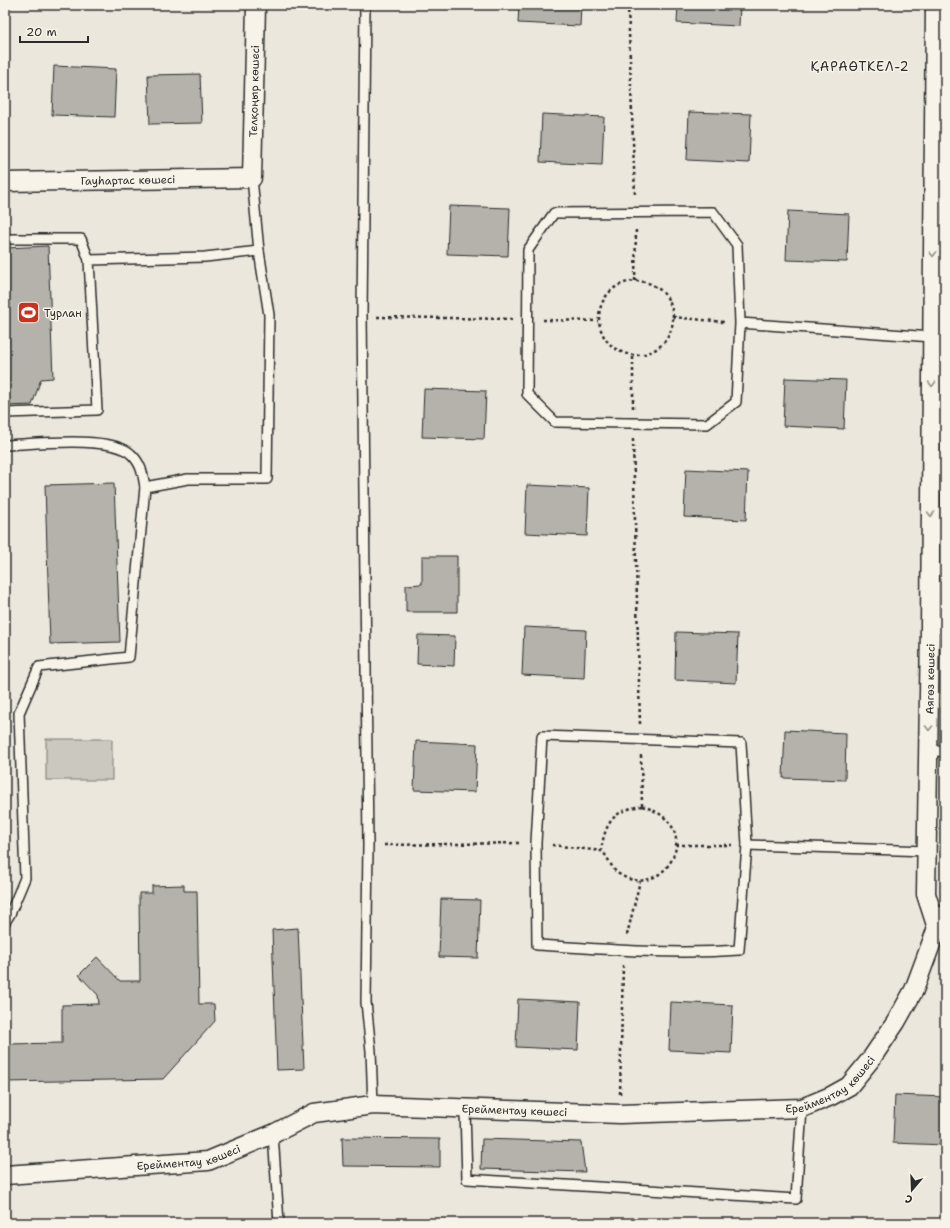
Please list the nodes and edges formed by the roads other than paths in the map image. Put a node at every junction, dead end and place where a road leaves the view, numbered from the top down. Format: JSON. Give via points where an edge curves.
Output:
{"nodes":[{"id":1,"x":256,"y":5,"type":"edge"},
{"id":2,"x":365,"y":5,"type":"edge"},
{"id":3,"x":935,"y":5,"type":"edge"},
{"id":4,"x":252,"y":178,"type":"junction"},
{"id":5,"x":5,"y":182,"type":"edge"},
{"id":6,"x":5,"y":239,"type":"edge"},
{"id":7,"x":259,"y":251,"type":"junction"},
{"id":8,"x":89,"y":260,"type":"junction"},
{"id":9,"x":740,"y":323,"type":"junction"},
{"id":10,"x":932,"y":337,"type":"junction"},
{"id":11,"x":5,"y":413,"type":"edge"},
{"id":12,"x":5,"y":445,"type":"edge"},
{"id":13,"x":938,"y":471,"type":"edge"},
{"id":14,"x":145,"y":487,"type":"junction"},
{"id":15,"x":938,"y":628,"type":"edge"},
{"id":16,"x":937,"y":751,"type":"edge"},
{"id":17,"x":747,"y":845,"type":"junction"},
{"id":18,"x":927,"y":850,"type":"junction"},
{"id":19,"x":5,"y":922,"type":"edge"},
{"id":20,"x":941,"y":922,"type":"edge"},
{"id":21,"x":373,"y":1105,"type":"junction"},
{"id":22,"x":802,"y":1108,"type":"junction"},
{"id":23,"x":465,"y":1110,"type":"junction"},
{"id":24,"x":273,"y":1134,"type":"junction"},
{"id":25,"x":5,"y":1175,"type":"edge"},
{"id":26,"x":279,"y":1223,"type":"edge"}],
"edges":[{"from":1,"to":4,"type":"street","name":"Телқоңыр көшесі"},
{"from":2,"to":21,"type":"lane","via":[[362,316],[368,845],[366,1002]]},
{"from":3,"to":10,"type":"street","name":"Аягөз көшесі","one_way":true},
{"from":4,"to":5,"type":"street","name":"Гауhартас көшесі"},
{"from":4,"to":7,"type":"lane"},
{"from":6,"to":8,"type":"lane","via":[[82,239]]},
{"from":7,"to":8,"type":"lane","via":[[205,257]]},
{"from":7,"to":14,"type":"lane","via":[[269,315],[267,479],[188,479]]},
{"from":8,"to":11,"type":"lane","via":[[97,410]]},
{"from":9,"to":9,"type":"lane","via":[[737,244],[713,212],[554,213],[528,250],[527,394],[555,422],[707,424],[736,402]]},
{"from":9,"to":10,"type":"lane"},
{"from":10,"to":13,"type":"street","name":"Аягөз көшесі","one_way":true},
{"from":12,"to":14,"type":"lane","via":[[99,442],[116,445],[131,453],[142,468]]},
{"from":13,"to":15,"type":"street","name":"Аягөз көшесі","one_way":true},
{"from":14,"to":19,"type":"lane","via":[[129,658],[39,667],[19,713],[24,878]]},
{"from":15,"to":16,"type":"street","name":"Аягөз көшесі","one_way":true},
{"from":16,"to":18,"type":"street","name":"Аягөз көшесі"},
{"from":17,"to":17,"type":"lane","via":[[741,743],[542,736],[536,843],[537,945],[702,952],[739,950]]},
{"from":17,"to":18,"type":"lane"},
{"from":18,"to":20,"type":"street","name":"Аягөз көшесі","via":[[926,894]]},
{"from":20,"to":22,"type":"street","name":"Ерейментау көшесі","via":[[914,990],[871,1059],[849,1086]]},
{"from":21,"to":23,"type":"street","name":"Ерейментау көшесі"},
{"from":21,"to":24,"type":"street","name":"Ерейментау көшесі","via":[[314,1113]]},
{"from":22,"to":23,"type":"street","name":"Ерейментау көшесі","via":[[620,1114]]},
{"from":22,"to":23,"type":"lane","via":[[796,1199],[467,1179]]},
{"from":24,"to":25,"type":"street","name":"Ерейментау көшесі","via":[[208,1161]]},
{"from":24,"to":26,"type":"lane"}]}
